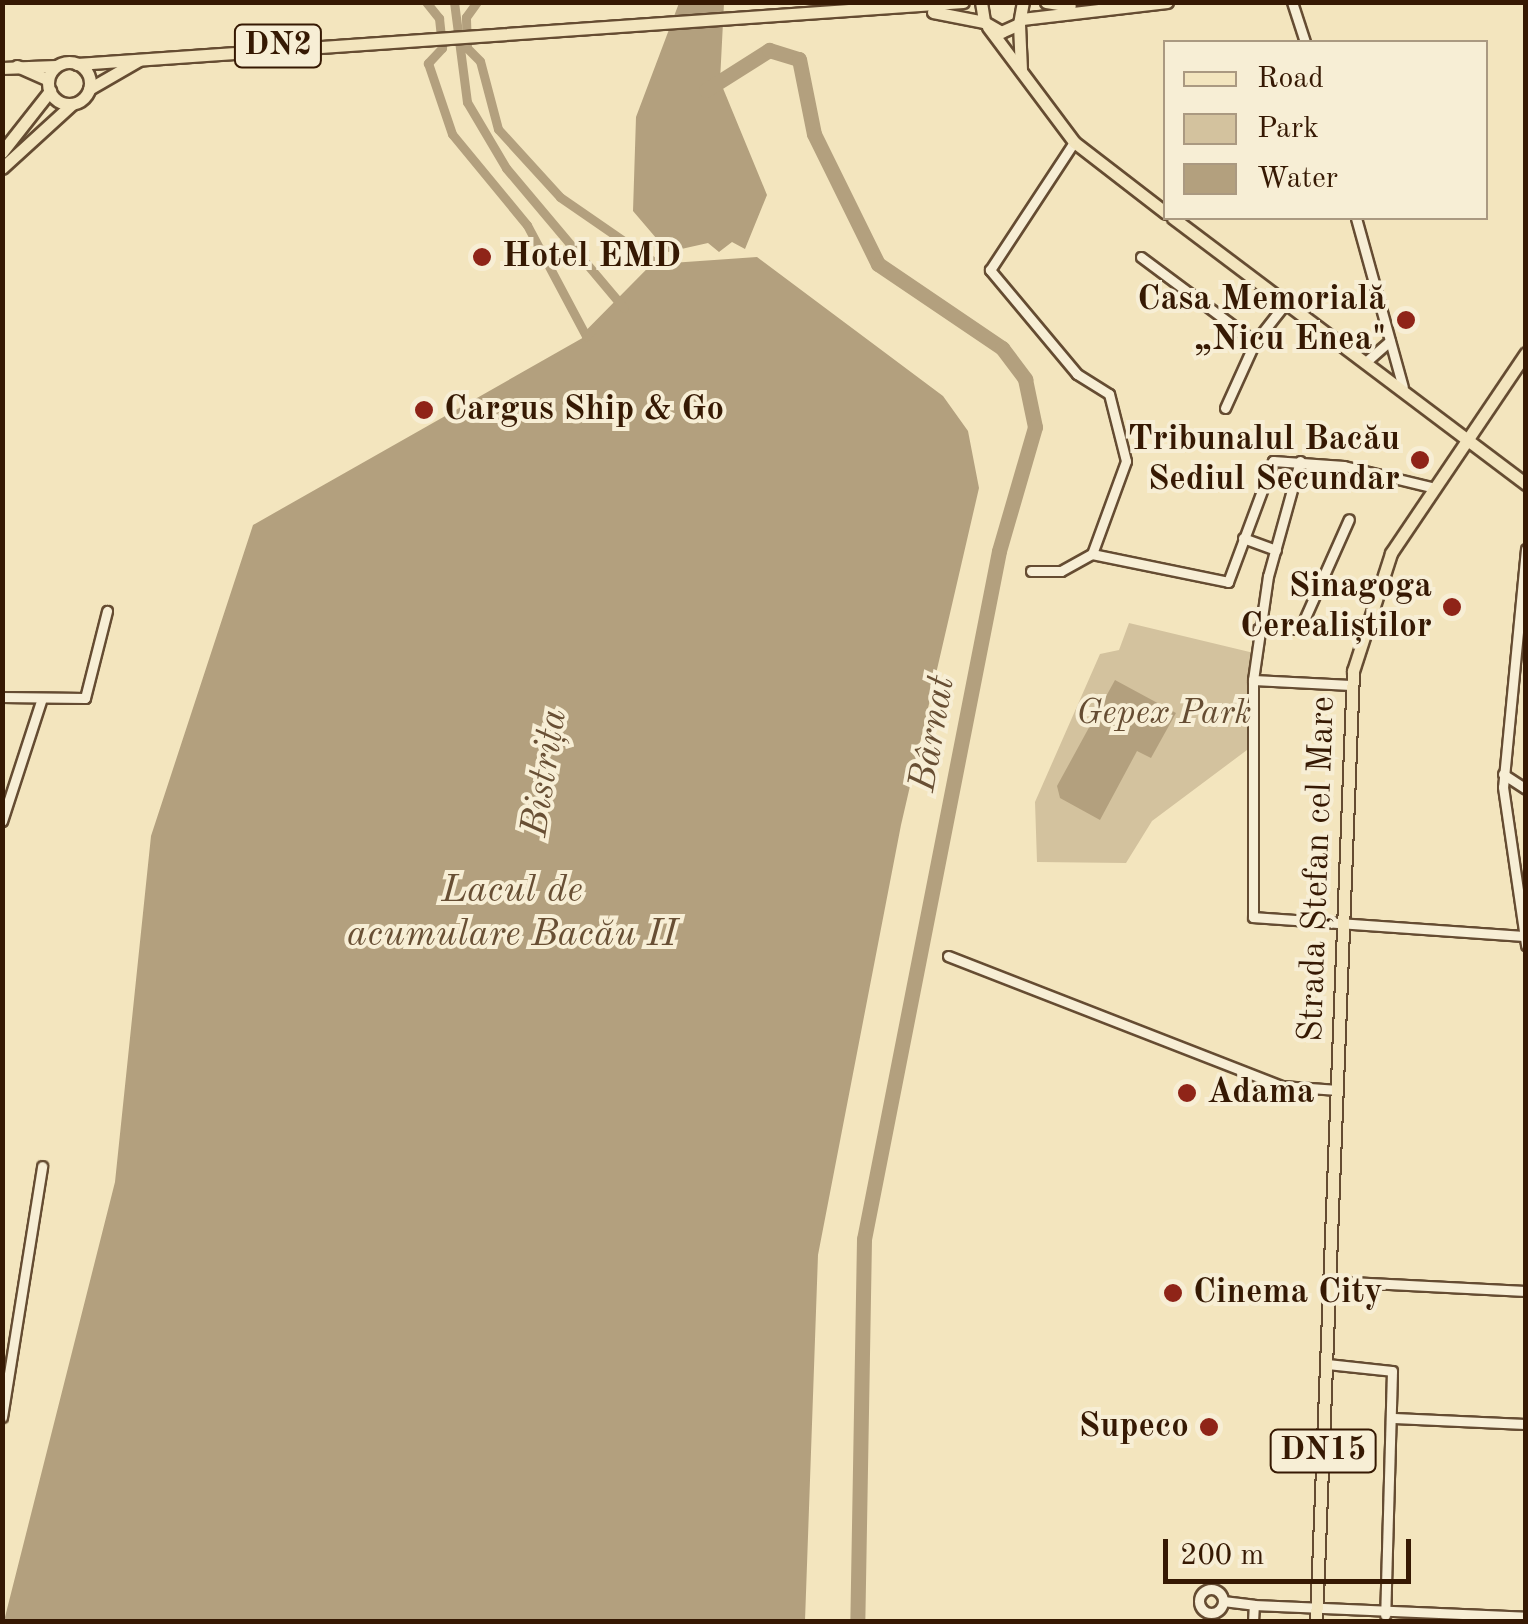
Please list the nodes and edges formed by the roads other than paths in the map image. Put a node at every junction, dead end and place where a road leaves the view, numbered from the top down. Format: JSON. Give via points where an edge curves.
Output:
{"nodes":[{"id":1,"x":963,"y":2,"type":"edge"},
{"id":2,"x":981,"y":2,"type":"edge"},
{"id":3,"x":1023,"y":2,"type":"edge"},
{"id":4,"x":1046,"y":2,"type":"edge"},
{"id":5,"x":1167,"y":2,"type":"edge"},
{"id":6,"x":1292,"y":2,"type":"edge"},
{"id":7,"x":1079,"y":7,"type":"junction"},
{"id":8,"x":929,"y":12,"type":"junction"},
{"id":9,"x":1020,"y":22,"type":"junction"},
{"id":10,"x":986,"y":24,"type":"junction"},
{"id":11,"x":1304,"y":40,"type":"edge"},
{"id":12,"x":143,"y":58,"type":"junction"},
{"id":13,"x":77,"y":64,"type":"junction"},
{"id":14,"x":17,"y":66,"type":"junction"},
{"id":15,"x":56,"y":66,"type":"junction"},
{"id":16,"x":2,"y":68,"type":"edge"},
{"id":17,"x":1021,"y":74,"type":"junction"},
{"id":18,"x":49,"y":86,"type":"junction"},
{"id":19,"x":90,"y":90,"type":"junction"},
{"id":20,"x":72,"y":104,"type":"junction"},
{"id":21,"x":1074,"y":142,"type":"junction"},
{"id":22,"x":2,"y":152,"type":"edge"},
{"id":23,"x":2,"y":168,"type":"edge"},
{"id":24,"x":1163,"y":210,"type":"edge"},
{"id":25,"x":1175,"y":220,"type":"edge"},
{"id":26,"x":1357,"y":220,"type":"edge"},
{"id":27,"x":1141,"y":256,"type":"dead end"},
{"id":28,"x":1288,"y":300,"type":"junction"},
{"id":29,"x":1390,"y":341,"type":"junction"},
{"id":30,"x":1255,"y":342,"type":"junction"},
{"id":31,"x":1526,"y":353,"type":"edge"},
{"id":32,"x":1368,"y":360,"type":"junction"},
{"id":33,"x":1403,"y":387,"type":"junction"},
{"id":34,"x":1225,"y":408,"type":"dead end"},
{"id":35,"x":1465,"y":439,"type":"junction"},
{"id":36,"x":1300,"y":460,"type":"junction"},
{"id":37,"x":1526,"y":484,"type":"edge"},
{"id":38,"x":1431,"y":487,"type":"junction"},
{"id":39,"x":1349,"y":520,"type":"dead end"},
{"id":40,"x":1243,"y":538,"type":"junction"},
{"id":41,"x":1526,"y":549,"type":"edge"},
{"id":42,"x":1276,"y":550,"type":"junction"},
{"id":43,"x":1092,"y":554,"type":"junction"},
{"id":44,"x":1031,"y":571,"type":"dead end"},
{"id":45,"x":107,"y":611,"type":"dead end"},
{"id":46,"x":1258,"y":629,"type":"junction"},
{"id":47,"x":1252,"y":680,"type":"junction"},
{"id":48,"x":1351,"y":686,"type":"junction"},
{"id":49,"x":2,"y":697,"type":"edge"},
{"id":50,"x":42,"y":698,"type":"junction"},
{"id":51,"x":1503,"y":774,"type":"junction"},
{"id":52,"x":1526,"y":789,"type":"edge"},
{"id":53,"x":2,"y":821,"type":"edge"},
{"id":54,"x":1345,"y":926,"type":"junction"},
{"id":55,"x":1525,"y":939,"type":"edge"},
{"id":56,"x":948,"y":956,"type":"dead end"},
{"id":57,"x":1338,"y":1090,"type":"junction"},
{"id":58,"x":42,"y":1166,"type":"dead end"},
{"id":59,"x":1330,"y":1281,"type":"junction"},
{"id":60,"x":1526,"y":1291,"type":"edge"},
{"id":61,"x":6,"y":1356,"type":"edge"},
{"id":62,"x":1327,"y":1364,"type":"junction"},
{"id":63,"x":2,"y":1417,"type":"edge"},
{"id":64,"x":1393,"y":1418,"type":"junction"},
{"id":65,"x":1526,"y":1424,"type":"edge"},
{"id":66,"x":1223,"y":1601,"type":"dead end"},
{"id":67,"x":1259,"y":1605,"type":"junction"},
{"id":68,"x":1385,"y":1615,"type":"junction"},
{"id":69,"x":1316,"y":1616,"type":"edge"},
{"id":70,"x":1526,"y":1616,"type":"edge"},
{"id":71,"x":1403,"y":1619,"type":"edge"},
{"id":72,"x":1252,"y":1622,"type":"edge"}],
"edges":[{"from":1,"to":8,"type":"main road","number":"DN2"},
{"from":2,"to":10,"type":"main road"},
{"from":3,"to":9,"type":"main road"},
{"from":4,"to":7,"type":"main road","number":"DN2"},
{"from":5,"to":7,"type":"main road","number":"DN2"},
{"from":6,"to":11,"type":"street"},
{"from":7,"to":9,"type":"main road","number":"DN2"},
{"from":8,"to":10,"type":"main road","number":"DN2"},
{"from":8,"to":12,"type":"main road","number":"DN2","via":[[436,34]]},
{"from":9,"to":10,"type":"main road","number":"DN2"},
{"from":9,"to":17,"type":"main road"},
{"from":10,"to":17,"type":"main road"},
{"from":12,"to":13,"type":"main road","number":"DN2"},
{"from":12,"to":19,"type":"main road","number":"DN2"},
{"from":13,"to":15,"type":"main road","number":"DN2"},
{"from":13,"to":19,"type":"main road"},
{"from":14,"to":15,"type":"main road"},
{"from":14,"to":16,"type":"main road"},
{"from":14,"to":18,"type":"main road"},
{"from":15,"to":18,"type":"main road"},
{"from":17,"to":21,"type":"main road"},
{"from":18,"to":20,"type":"main road"},
{"from":18,"to":22,"type":"main road"},
{"from":19,"to":20,"type":"main road","number":"DN2"},
{"from":20,"to":23,"type":"main road","number":"DN2"},
{"from":21,"to":24,"type":"main road"},
{"from":21,"to":43,"type":"street","via":[[990,262],[993,279],[1077,374],[1109,394],[1126,461]]},
{"from":25,"to":28,"type":"main road"},
{"from":26,"to":29,"type":"street"},
{"from":27,"to":30,"type":"street"},
{"from":28,"to":30,"type":"street"},
{"from":28,"to":32,"type":"main road"},
{"from":29,"to":32,"type":"street"},
{"from":29,"to":33,"type":"street"},
{"from":30,"to":34,"type":"street"},
{"from":31,"to":35,"type":"main road","number":"DN15"},
{"from":32,"to":33,"type":"main road"},
{"from":33,"to":35,"type":"main road"},
{"from":35,"to":37,"type":"main road"},
{"from":35,"to":38,"type":"main road","name":"Strada Ștefan cel Mare","number":"DN15"},
{"from":36,"to":38,"type":"street"},
{"from":36,"to":40,"type":"street","via":[[1265,466]]},
{"from":36,"to":42,"type":"street"},
{"from":38,"to":48,"type":"main road","name":"Strada Ștefan cel Mare","number":"DN15","via":[[1376,584]]},
{"from":39,"to":46,"type":"street","via":[[1300,629]]},
{"from":40,"to":42,"type":"street"},
{"from":40,"to":43,"type":"street","via":[[1220,584]]},
{"from":41,"to":51,"type":"street"},
{"from":42,"to":46,"type":"street"},
{"from":43,"to":44,"type":"street","via":[[1062,571]]},
{"from":45,"to":50,"type":"street","via":[[85,698]]},
{"from":46,"to":47,"type":"street"},
{"from":47,"to":48,"type":"street"},
{"from":47,"to":54,"type":"street","via":[[1253,917]]},
{"from":48,"to":54,"type":"main road","name":"Strada Ștefan cel Mare","number":"DN15"},
{"from":49,"to":50,"type":"street"},
{"from":50,"to":53,"type":"street"},
{"from":51,"to":52,"type":"street"},
{"from":51,"to":55,"type":"street"},
{"from":54,"to":55,"type":"street"},
{"from":54,"to":57,"type":"main road","name":"Strada Ștefan cel Mare","number":"DN15"},
{"from":56,"to":57,"type":"street","name":"Strada Ștefan cel Mare","via":[[1281,1086]]},
{"from":57,"to":59,"type":"main road","name":"Strada Ștefan cel Mare","number":"DN15"},
{"from":58,"to":61,"type":"street"},
{"from":59,"to":60,"type":"street"},
{"from":59,"to":62,"type":"main road","name":"Strada Ștefan cel Mare","number":"DN15"},
{"from":61,"to":63,"type":"street"},
{"from":62,"to":64,"type":"street","via":[[1392,1371]]},
{"from":62,"to":69,"type":"main road","name":"Strada Ștefan cel Mare","number":"DN15"},
{"from":64,"to":65,"type":"street"},
{"from":64,"to":68,"type":"street"},
{"from":66,"to":67,"type":"street"},
{"from":67,"to":69,"type":"street"},
{"from":67,"to":72,"type":"street"},
{"from":68,"to":69,"type":"street"},
{"from":68,"to":71,"type":"street"},
{"from":70,"to":71,"type":"street"}]}
